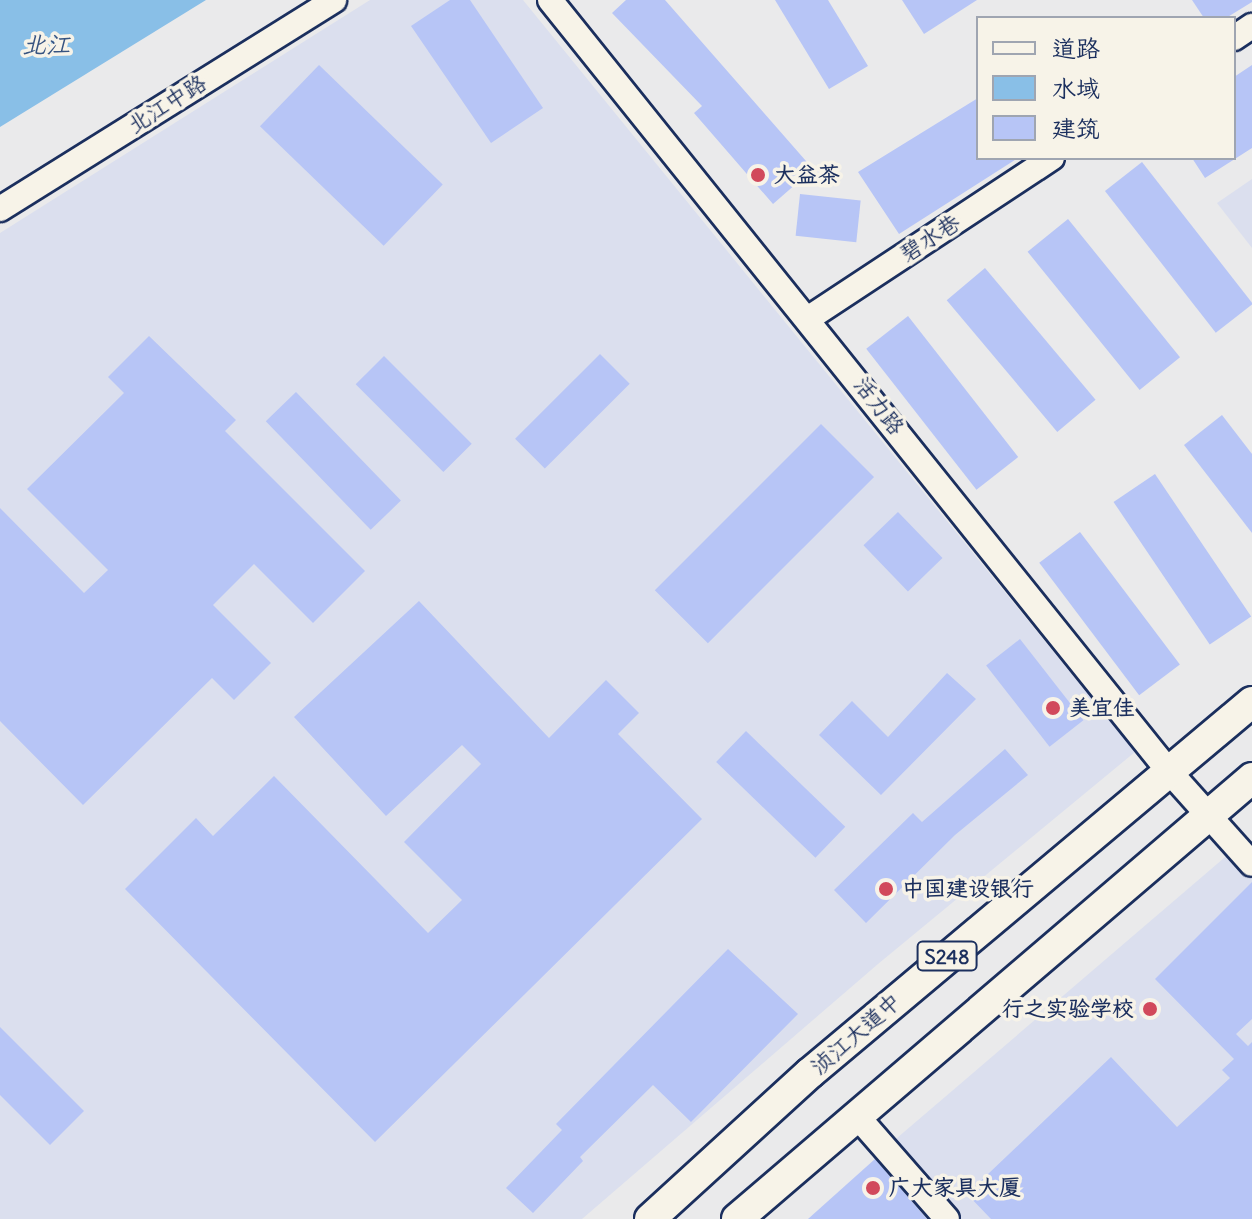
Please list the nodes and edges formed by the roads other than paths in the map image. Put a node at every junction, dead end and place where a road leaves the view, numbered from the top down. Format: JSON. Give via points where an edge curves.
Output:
{"nodes":[{"id":1,"x":334,"y":0,"type":"edge"},
{"id":2,"x":550,"y":0,"type":"edge"},
{"id":3,"x":1049,"y":160,"type":"edge"},
{"id":4,"x":0,"y":209,"type":"edge"},
{"id":5,"x":809,"y":318,"type":"junction"},
{"id":6,"x":1252,"y":702,"type":"edge"},
{"id":7,"x":1167,"y":769,"type":"junction"},
{"id":8,"x":1252,"y":778,"type":"edge"},
{"id":9,"x":1206,"y":814,"type":"junction"},
{"id":10,"x":1252,"y":864,"type":"edge"},
{"id":11,"x":856,"y":1115,"type":"junction"},
{"id":12,"x":650,"y":1219,"type":"edge"},
{"id":13,"x":737,"y":1219,"type":"edge"},
{"id":14,"x":947,"y":1219,"type":"edge"}],
"edges":[{"from":1,"to":4,"type":"street","name":"北江中路"},
{"from":2,"to":5,"type":"street","name":"活力路"},
{"from":3,"to":5,"type":"street","name":"碧水巷"},
{"from":5,"to":7,"type":"street","name":"活力路"},
{"from":6,"to":7,"type":"main road","name":"浈江大道中","number":"S248"},
{"from":7,"to":9,"type":"street","name":"活力路"},
{"from":7,"to":12,"type":"main road","name":"浈江大道中","number":"S248","via":[[810,1073]]},
{"from":8,"to":9,"type":"main road","number":"S248"},
{"from":9,"to":10,"type":"street","name":"活力路"},
{"from":9,"to":11,"type":"main road","number":"S248"},
{"from":11,"to":13,"type":"main road","number":"S248"},
{"from":11,"to":14,"type":"street"}]}
